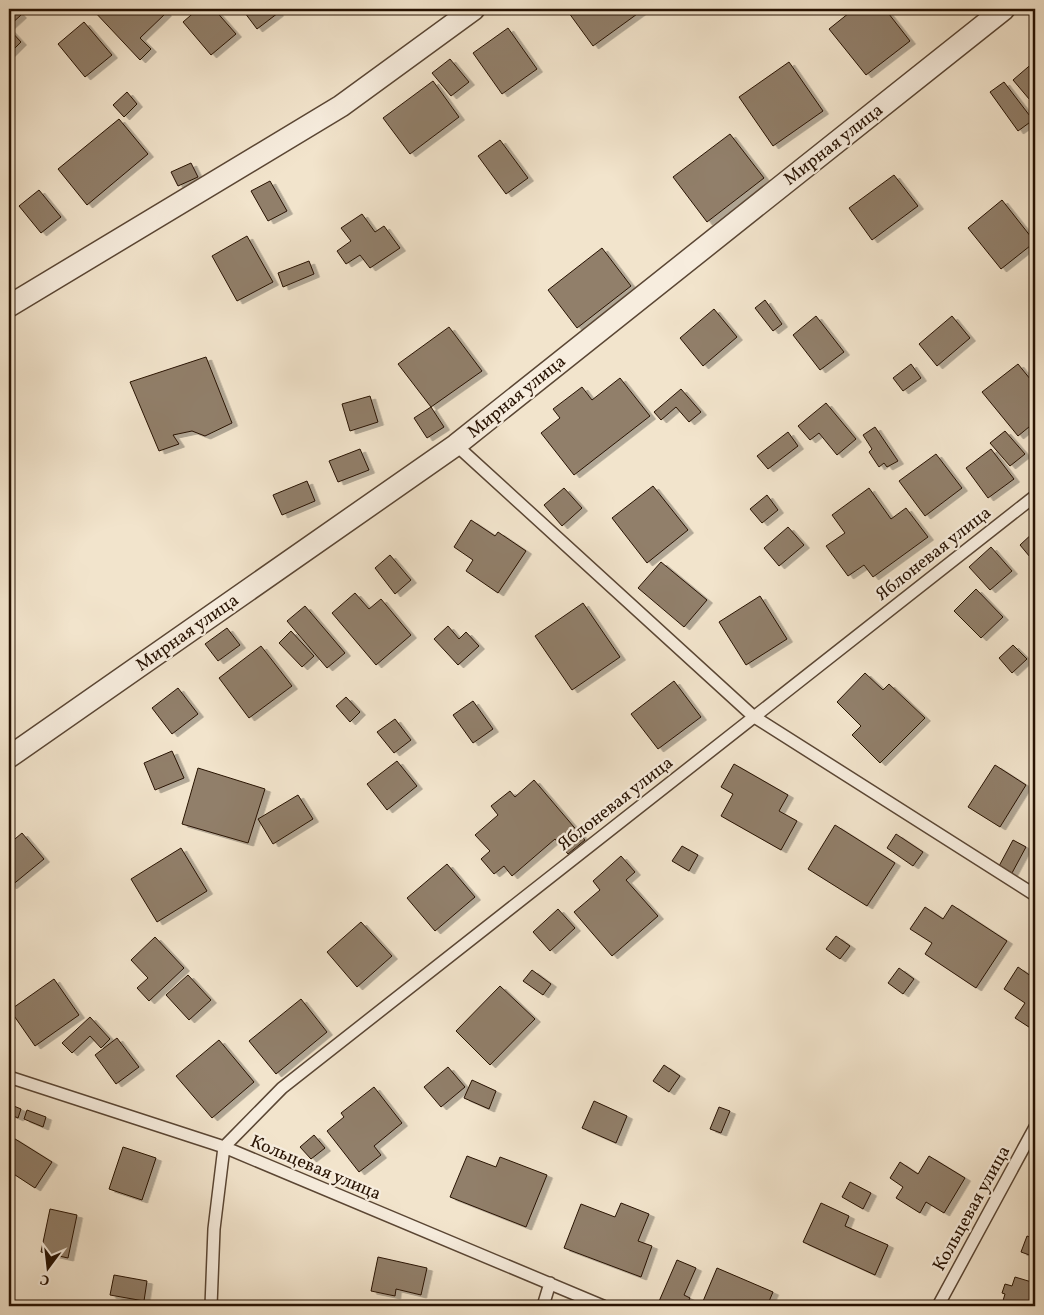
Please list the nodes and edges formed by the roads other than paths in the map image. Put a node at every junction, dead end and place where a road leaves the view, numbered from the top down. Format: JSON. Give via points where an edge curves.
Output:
{"nodes":[{"id":1,"x":474,"y":9,"type":"edge"},
{"id":2,"x":1004,"y":9,"type":"edge"},
{"id":3,"x":9,"y":306,"type":"edge"},
{"id":4,"x":456,"y":445,"type":"junction"},
{"id":5,"x":1035,"y":496,"type":"edge"},
{"id":6,"x":753,"y":716,"type":"junction"},
{"id":7,"x":14,"y":746,"type":"edge"},
{"id":8,"x":1035,"y":895,"type":"edge"},
{"id":9,"x":9,"y":1077,"type":"edge"},
{"id":10,"x":1035,"y":1127,"type":"edge"},
{"id":11,"x":224,"y":1147,"type":"junction"},
{"id":12,"x":550,"y":1283,"type":"junction"},
{"id":13,"x":211,"y":1306,"type":"edge"},
{"id":14,"x":543,"y":1306,"type":"edge"},
{"id":15,"x":603,"y":1306,"type":"edge"},
{"id":16,"x":938,"y":1306,"type":"edge"}],
"edges":[{"from":1,"to":3,"type":"street","via":[[341,106]]},
{"from":2,"to":4,"type":"street","name":"Мирная улица"},
{"from":4,"to":6,"type":"lane"},
{"from":4,"to":7,"type":"street","name":"Мирная улица"},
{"from":5,"to":6,"type":"lane","name":"Яблоневая улица"},
{"from":6,"to":8,"type":"lane"},
{"from":6,"to":11,"type":"lane","name":"Яблоневая улица","via":[[282,1088]]},
{"from":9,"to":11,"type":"lane","name":"Кольцевая улица"},
{"from":10,"to":16,"type":"lane","name":"Кольцевая улица"},
{"from":11,"to":12,"type":"lane","name":"Кольцевая улица"},
{"from":11,"to":13,"type":"lane","via":[[214,1230]]},
{"from":12,"to":14,"type":"lane"},
{"from":12,"to":15,"type":"lane","name":"Кольцевая улица"}]}
